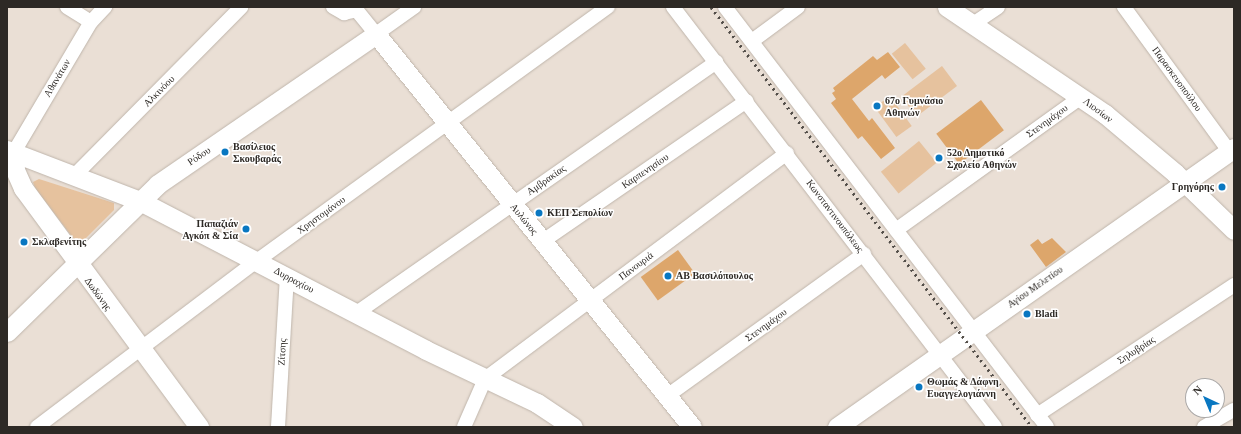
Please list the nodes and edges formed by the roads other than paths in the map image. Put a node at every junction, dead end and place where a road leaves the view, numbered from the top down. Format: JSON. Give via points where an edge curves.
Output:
{"nodes":[{"id":1,"x":67,"y":7,"type":"edge"},
{"id":2,"x":105,"y":7,"type":"edge"},
{"id":3,"x":241,"y":7,"type":"edge"},
{"id":4,"x":333,"y":7,"type":"edge"},
{"id":5,"x":414,"y":7,"type":"edge"},
{"id":6,"x":608,"y":7,"type":"edge"},
{"id":7,"x":673,"y":7,"type":"edge"},
{"id":8,"x":725,"y":7,"type":"edge"},
{"id":9,"x":798,"y":7,"type":"edge"},
{"id":10,"x":947,"y":7,"type":"edge"},
{"id":11,"x":998,"y":7,"type":"edge"},
{"id":12,"x":1124,"y":7,"type":"edge"},
{"id":13,"x":355,"y":9,"type":"edge"},
{"id":14,"x":91,"y":22,"type":"junction"},
{"id":15,"x":973,"y":24,"type":"junction"},
{"id":16,"x":376,"y":34,"type":"junction"},
{"id":17,"x":752,"y":42,"type":"junction"},
{"id":18,"x":716,"y":62,"type":"junction"},
{"id":19,"x":1081,"y":97,"type":"junction"},
{"id":20,"x":747,"y":101,"type":"junction"},
{"id":21,"x":449,"y":122,"type":"junction"},
{"id":22,"x":1232,"y":150,"type":"edge"},
{"id":23,"x":11,"y":151,"type":"edge"},
{"id":24,"x":787,"y":153,"type":"junction"},
{"id":25,"x":76,"y":174,"type":"junction"},
{"id":26,"x":1185,"y":182,"type":"junction"},
{"id":27,"x":140,"y":201,"type":"junction"},
{"id":28,"x":512,"y":204,"type":"junction"},
{"id":29,"x":896,"y":230,"type":"junction"},
{"id":30,"x":1234,"y":230,"type":"edge"},
{"id":31,"x":542,"y":241,"type":"junction"},
{"id":32,"x":864,"y":254,"type":"junction"},
{"id":33,"x":258,"y":260,"type":"junction"},
{"id":34,"x":77,"y":263,"type":"junction"},
{"id":35,"x":287,"y":276,"type":"junction"},
{"id":36,"x":1234,"y":285,"type":"edge"},
{"id":37,"x":590,"y":300,"type":"junction"},
{"id":38,"x":358,"y":312,"type":"junction"},
{"id":39,"x":7,"y":332,"type":"edge"},
{"id":40,"x":972,"y":332,"type":"junction"},
{"id":41,"x":139,"y":350,"type":"junction"},
{"id":42,"x":941,"y":353,"type":"junction"},
{"id":43,"x":485,"y":379,"type":"junction"},
{"id":44,"x":667,"y":396,"type":"junction"},
{"id":45,"x":1234,"y":410,"type":"edge"},
{"id":46,"x":1037,"y":415,"type":"junction"},
{"id":47,"x":38,"y":426,"type":"edge"},
{"id":48,"x":199,"y":427,"type":"edge"},
{"id":49,"x":278,"y":427,"type":"edge"},
{"id":50,"x":464,"y":427,"type":"edge"},
{"id":51,"x":573,"y":427,"type":"edge"},
{"id":52,"x":692,"y":427,"type":"edge"},
{"id":53,"x":837,"y":427,"type":"edge"},
{"id":54,"x":995,"y":427,"type":"edge"},
{"id":55,"x":1047,"y":427,"type":"edge"},
{"id":56,"x":1204,"y":427,"type":"edge"}],
"edges":[{"from":1,"to":14,"type":"street"},
{"from":2,"to":14,"type":"street","name":"Αθανάτων"},
{"from":3,"to":25,"type":"street","name":"Αλκινόου"},
{"from":4,"to":13,"type":"street","name":"Αυλώνος","via":[[344,14]]},
{"from":5,"to":16,"type":"street","name":"Ρόδου"},
{"from":6,"to":21,"type":"street","name":"Χρηστομάνου"},
{"from":7,"to":18,"type":"street","name":"Κωνσταντινουπόλεως"},
{"from":8,"to":17,"type":"street"},
{"from":9,"to":17,"type":"street"},
{"from":10,"to":15,"type":"main road","name":"Λιοσίων"},
{"from":11,"to":15,"type":"street"},
{"from":12,"to":22,"type":"street","name":"Παρασκευοπούλου"},
{"from":13,"to":16,"type":"street","name":"Αυλώνος"},
{"from":14,"to":23,"type":"street","name":"Αθανάτων"},
{"from":15,"to":19,"type":"main road","name":"Λιοσίων"},
{"from":16,"to":21,"type":"main road","name":"Αυλώνος"},
{"from":16,"to":27,"type":"main road","name":"Ρόδου","via":[[158,184]]},
{"from":17,"to":29,"type":"street"},
{"from":18,"to":20,"type":"street","name":"Κωνσταντινουπόλεως"},
{"from":18,"to":28,"type":"street","name":"Αμβρακίας"},
{"from":19,"to":26,"type":"main road","name":"Λιοσίων"},
{"from":19,"to":29,"type":"street","name":"Στενημάχου"},
{"from":20,"to":24,"type":"street","name":"Κωνσταντινουπόλεως"},
{"from":20,"to":31,"type":"street","name":"Καρπενησίου"},
{"from":21,"to":28,"type":"main road","name":"Αυλώνος"},
{"from":21,"to":33,"type":"street","name":"Χρηστομάνου"},
{"from":22,"to":26,"type":"main road","name":"Αγίου Μελετίου"},
{"from":23,"to":25,"type":"main road","name":"Δυρραχίου"},
{"from":23,"to":34,"type":"main road","name":"Δωδώνης","via":[[15,170],[23,188]]},
{"from":24,"to":32,"type":"street","name":"Κωνσταντινουπόλεως"},
{"from":24,"to":37,"type":"street","name":"Πανουριά"},
{"from":25,"to":27,"type":"main road","name":"Δυρραχίου"},
{"from":26,"to":30,"type":"main road","name":"Λιοσίων"},
{"from":26,"to":40,"type":"main road","name":"Αγίου Μελετίου"},
{"from":27,"to":33,"type":"main road","name":"Δυρραχίου"},
{"from":27,"to":34,"type":"main road","name":"Ρόδου"},
{"from":28,"to":31,"type":"main road","name":"Αυλώνος"},
{"from":28,"to":38,"type":"street","name":"Αμβρακίας"},
{"from":29,"to":40,"type":"street"},
{"from":31,"to":37,"type":"main road","name":"Αυλώνος"},
{"from":32,"to":42,"type":"street","name":"Κωνσταντινουπόλεως"},
{"from":32,"to":44,"type":"street","name":"Στενημάχου"},
{"from":33,"to":35,"type":"main road","name":"Δυρραχίου"},
{"from":33,"to":41,"type":"street","name":"Χρηστομάνου"},
{"from":34,"to":39,"type":"main road","name":"Ρόδου"},
{"from":34,"to":41,"type":"main road","name":"Δωδώνης"},
{"from":35,"to":38,"type":"main road","name":"Δυρραχίου"},
{"from":35,"to":49,"type":"street","name":"Ζίτσης"},
{"from":36,"to":46,"type":"street","name":"Σηλυβρίας"},
{"from":37,"to":43,"type":"street","name":"Πανουριά"},
{"from":37,"to":44,"type":"main road","name":"Αυλώνος"},
{"from":38,"to":43,"type":"main road","name":"Δυρραχίου"},
{"from":40,"to":42,"type":"main road","name":"Αγίου Μελετίου"},
{"from":40,"to":46,"type":"street"},
{"from":41,"to":47,"type":"street","name":"Χρηστομάνου"},
{"from":41,"to":48,"type":"main road","name":"Δωδώνης"},
{"from":42,"to":53,"type":"main road","name":"Αγίου Μελετίου"},
{"from":42,"to":54,"type":"street","name":"Κωνσταντινουπόλεως"},
{"from":43,"to":50,"type":"street"},
{"from":43,"to":51,"type":"main road","name":"Δυρραχίου","via":[[537,403]]},
{"from":44,"to":52,"type":"main road","name":"Αυλώνος"},
{"from":45,"to":56,"type":"street"},
{"from":46,"to":55,"type":"street"}]}
